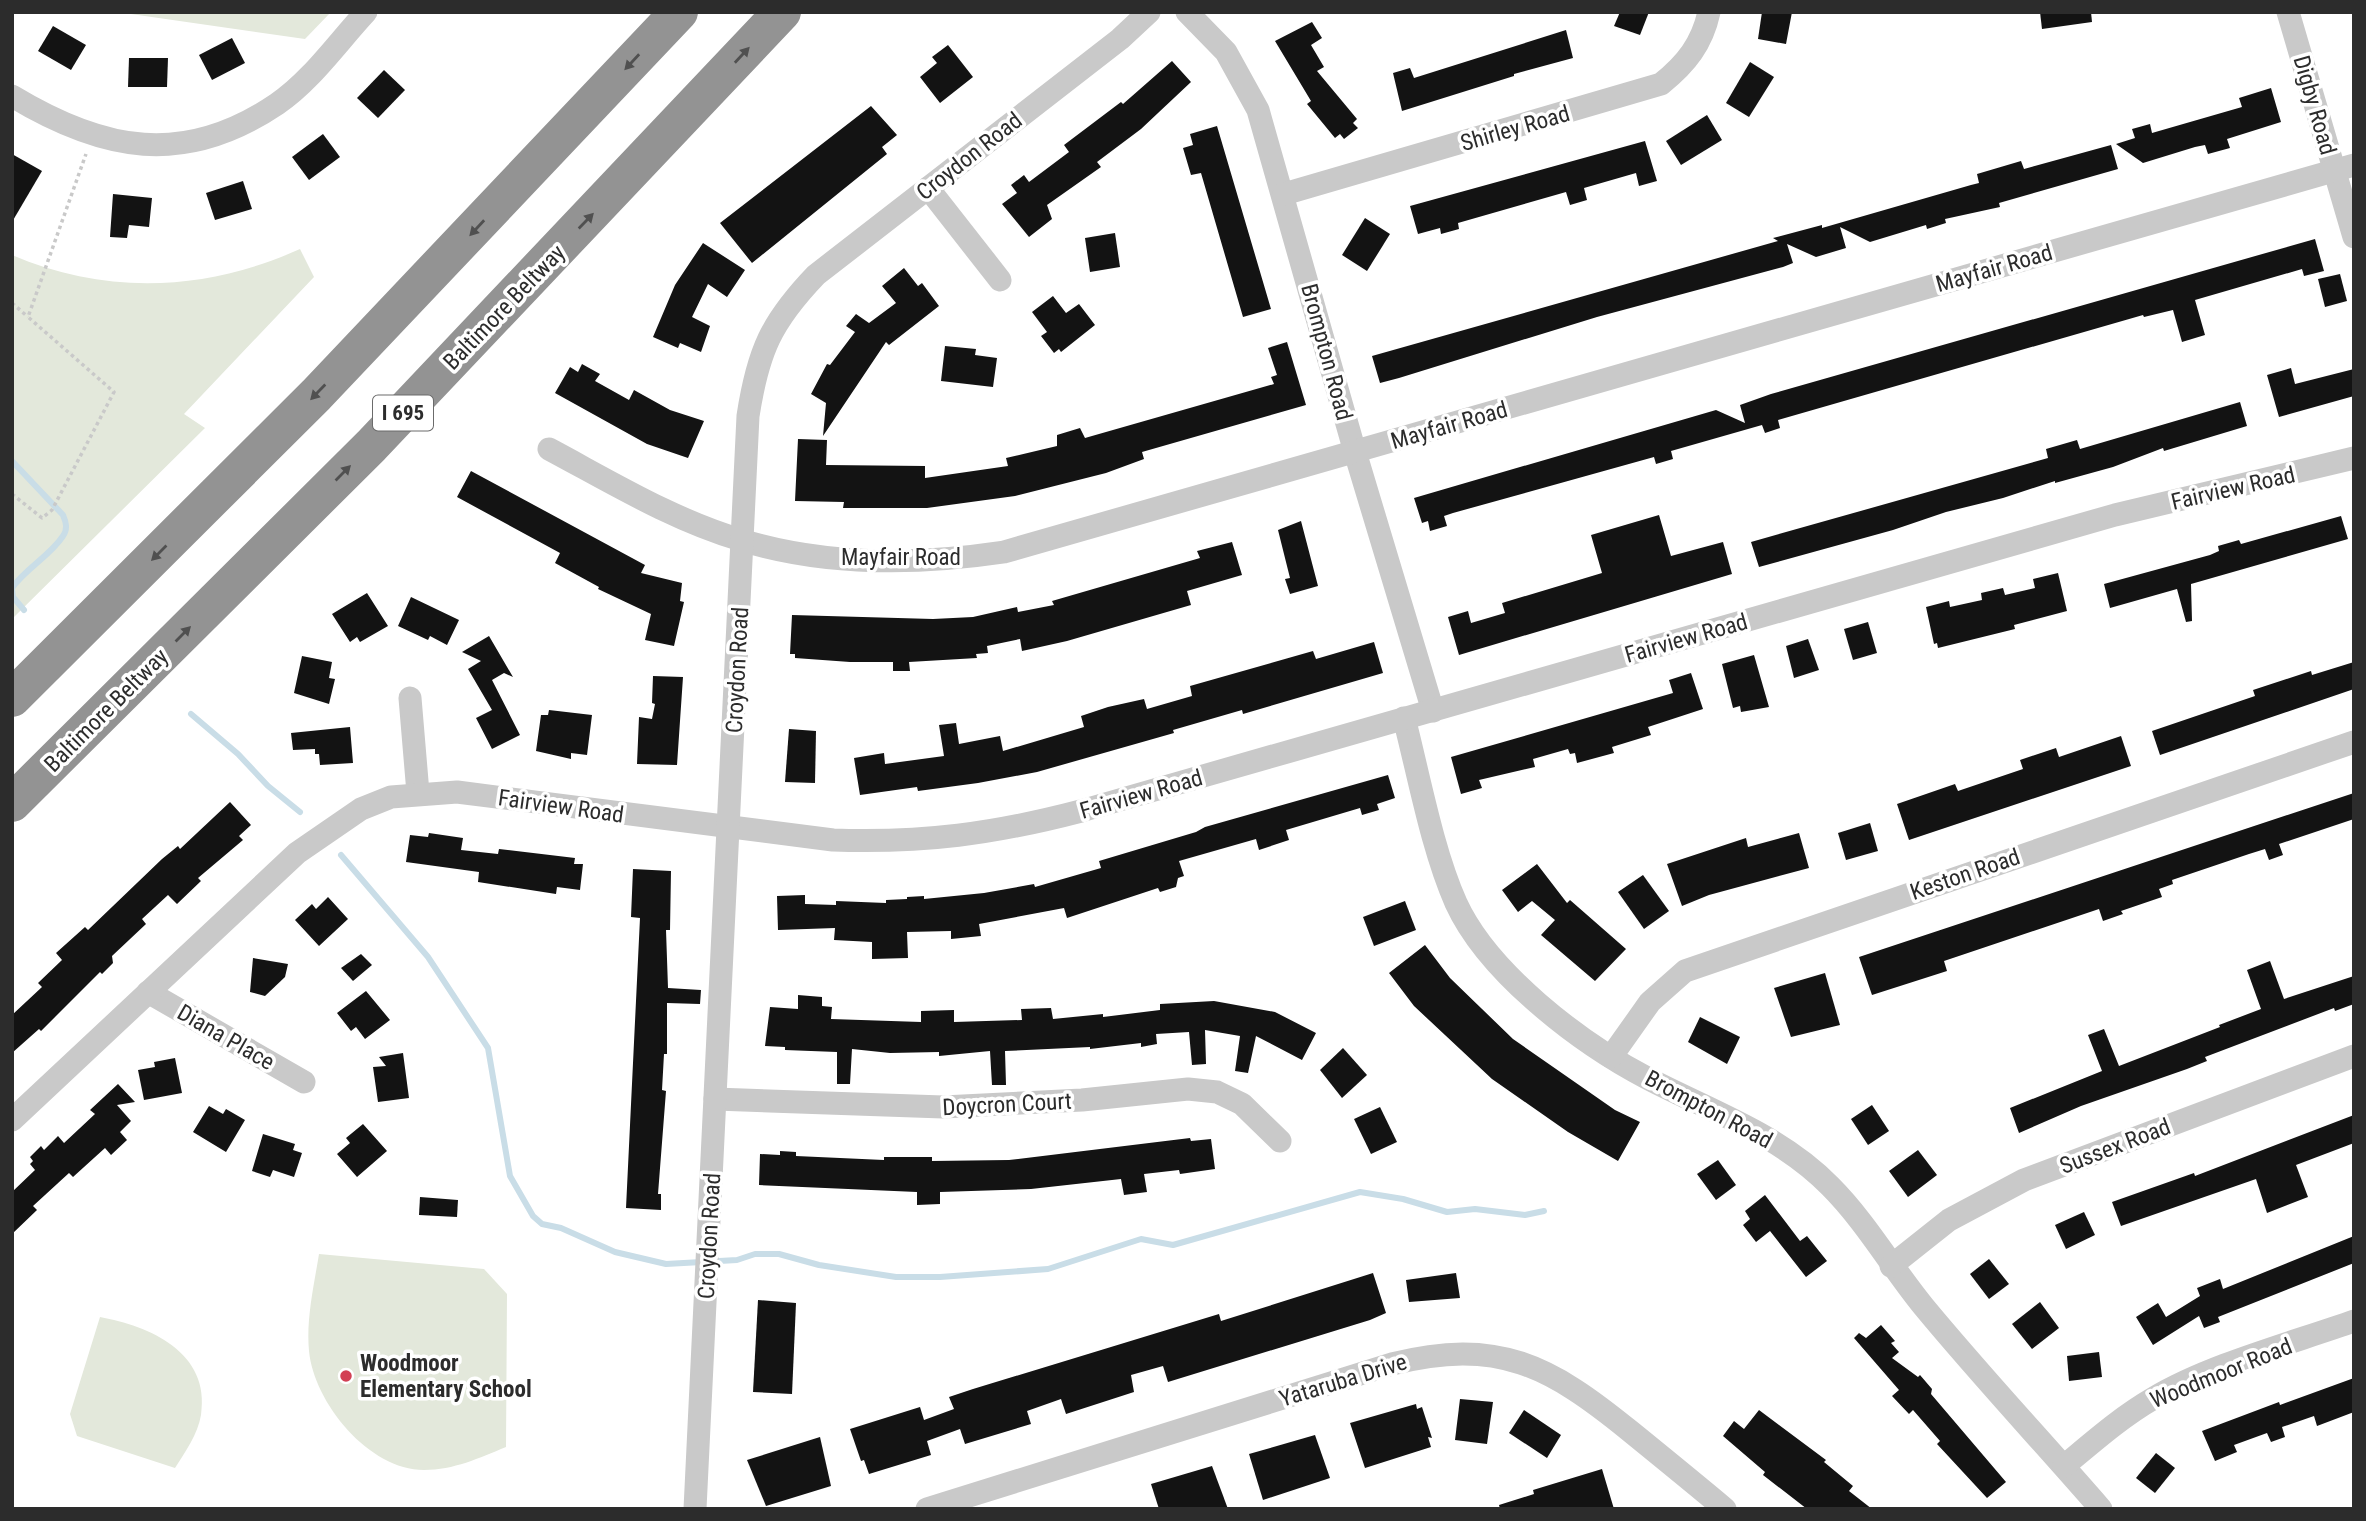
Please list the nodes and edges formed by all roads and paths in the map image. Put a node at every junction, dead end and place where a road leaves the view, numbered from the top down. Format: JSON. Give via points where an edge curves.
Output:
{"nodes":[{"id":1,"x":366,"y":12,"type":"edge"},
{"id":2,"x":679,"y":12,"type":"edge"},
{"id":3,"x":782,"y":12,"type":"edge"},
{"id":4,"x":1149,"y":12,"type":"edge"},
{"id":5,"x":1187,"y":12,"type":"edge"},
{"id":6,"x":1709,"y":12,"type":"edge"},
{"id":7,"x":2288,"y":12,"type":"edge"},
{"id":8,"x":12,"y":96,"type":"edge"},
{"id":9,"x":93,"y":136,"type":"junction"},
{"id":10,"x":2344,"y":168,"type":"edge"},
{"id":11,"x":928,"y":188,"type":"junction"},
{"id":12,"x":1284,"y":194,"type":"junction"},
{"id":13,"x":2354,"y":237,"type":"edge"},
{"id":14,"x":1000,"y":281,"type":"dead end"},
{"id":15,"x":12,"y":303,"type":"edge"},
{"id":16,"x":29,"y":317,"type":"junction"},
{"id":17,"x":549,"y":450,"type":"dead end"},
{"id":18,"x":1355,"y":452,"type":"junction"},
{"id":19,"x":2354,"y":458,"type":"edge"},
{"id":20,"x":12,"y":494,"type":"edge"},
{"id":21,"x":743,"y":541,"type":"junction"},
{"id":22,"x":12,"y":698,"type":"edge"},
{"id":23,"x":410,"y":698,"type":"dead end"},
{"id":24,"x":1433,"y":711,"type":"junction"},
{"id":25,"x":1404,"y":718,"type":"junction"},
{"id":26,"x":2354,"y":742,"type":"edge"},
{"id":27,"x":418,"y":793,"type":"junction"},
{"id":28,"x":12,"y":803,"type":"edge"},
{"id":29,"x":729,"y":828,"type":"junction"},
{"id":30,"x":148,"y":992,"type":"junction"},
{"id":31,"x":2354,"y":1056,"type":"edge"},
{"id":32,"x":1611,"y":1057,"type":"junction"},
{"id":33,"x":304,"y":1082,"type":"dead end"},
{"id":34,"x":715,"y":1099,"type":"junction"},
{"id":35,"x":12,"y":1119,"type":"edge"},
{"id":36,"x":1280,"y":1141,"type":"dead end"},
{"id":37,"x":1891,"y":1266,"type":"junction"},
{"id":38,"x":2354,"y":1321,"type":"edge"},
{"id":39,"x":2064,"y":1466,"type":"junction"},
{"id":40,"x":695,"y":1509,"type":"edge"},
{"id":41,"x":927,"y":1509,"type":"edge"},
{"id":42,"x":1726,"y":1509,"type":"edge"},
{"id":43,"x":2101,"y":1509,"type":"edge"}],
"edges":[{"from":1,"to":9,"type":"street","via":[[278,103],[217,135],[169,144],[111,142]]},
{"from":2,"to":22,"type":"highway","one_way":true,"via":[[316,395]]},
{"from":28,"to":3,"type":"highway","name":"Baltimore Beltway","number":"I 695","one_way":true,"via":[[381,436]]},
{"from":4,"to":11,"type":"street","name":"Croydon Road"},
{"from":5,"to":12,"type":"street","name":"Brompton Road","via":[[1226,52],[1244,80]]},
{"from":6,"to":12,"type":"street","name":"Shirley Road","via":[[1694,52],[1661,84]]},
{"from":7,"to":10,"type":"street","name":"Digby Road"},
{"from":8,"to":9,"type":"street"},
{"from":9,"to":16,"type":"path"},
{"from":10,"to":13,"type":"street","name":"Digby Road"},
{"from":10,"to":18,"type":"street","name":"Mayfair Road"},
{"from":11,"to":14,"type":"street"},
{"from":11,"to":21,"type":"street","name":"Croydon Road","via":[[816,275],[789,303],[770,334],[755,370],[748,416]]},
{"from":12,"to":18,"type":"street","name":"Brompton Road"},
{"from":15,"to":16,"type":"path"},
{"from":16,"to":20,"type":"path","via":[[114,392],[52,510],[42,518]]},
{"from":17,"to":21,"type":"street","name":"Mayfair Road","via":[[665,511]]},
{"from":18,"to":21,"type":"street","name":"Mayfair Road","via":[[1004,552],[879,561]]},
{"from":18,"to":24,"type":"street","name":"Brompton Road"},
{"from":19,"to":24,"type":"street","name":"Fairview Road","via":[[2115,515]]},
{"from":21,"to":29,"type":"street","name":"Croydon Road"},
{"from":23,"to":27,"type":"street"},
{"from":24,"to":25,"type":"street","name":"Fairview Road"},
{"from":25,"to":29,"type":"street","name":"Fairview Road","via":[[1081,811],[980,835],[890,842]]},
{"from":25,"to":32,"type":"street","name":"Brompton Road","via":[[1446,875],[1472,932],[1527,992]]},
{"from":26,"to":32,"type":"street","name":"Keston Road","via":[[1685,971],[1650,1002]]},
{"from":27,"to":29,"type":"street","name":"Fairview Road","via":[[457,792]]},
{"from":27,"to":30,"type":"street","name":"Fairview Road","via":[[391,797],[333,825]]},
{"from":29,"to":34,"type":"street","name":"Croydon Road"},
{"from":30,"to":33,"type":"street","name":"Diana Place"},
{"from":30,"to":35,"type":"street","name":"Fairview Road"},
{"from":31,"to":37,"type":"street","name":"Sussex Road","via":[[2024,1180],[1949,1220]]},
{"from":32,"to":37,"type":"street","name":"Brompton Road","via":[[1734,1118],[1799,1160],[1829,1185]]},
{"from":34,"to":36,"type":"street","name":"Doycron Court","via":[[943,1107],[1188,1089],[1217,1091],[1242,1104]]},
{"from":34,"to":40,"type":"street","name":"Croydon Road"},
{"from":37,"to":39,"type":"street","name":"Brompton Road"},
{"from":38,"to":39,"type":"street","name":"Woodmoor Road","via":[[2156,1396]]},
{"from":39,"to":43,"type":"street","name":"Brompton Road"},
{"from":41,"to":42,"type":"street","name":"Yataruba Drive","via":[[1392,1364],[1453,1353],[1509,1359],[1551,1374],[1585,1394]]}]}
